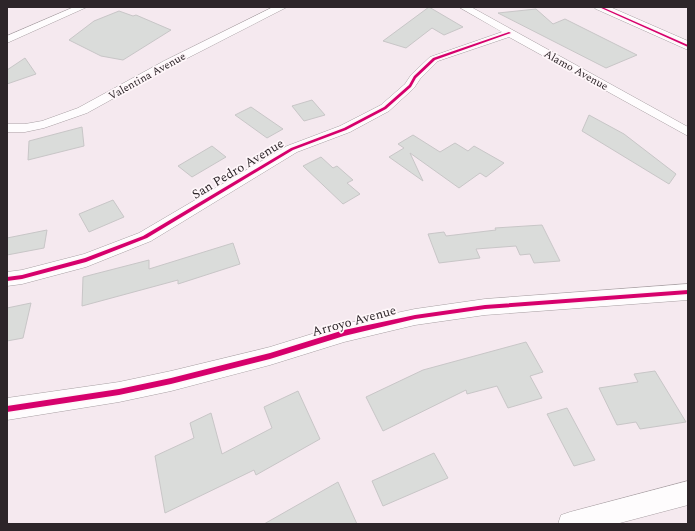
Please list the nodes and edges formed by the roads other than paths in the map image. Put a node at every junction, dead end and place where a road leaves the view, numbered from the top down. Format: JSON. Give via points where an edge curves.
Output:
{"nodes":[{"id":1,"x":82,"y":7,"type":"edge"},
{"id":2,"x":282,"y":7,"type":"edge"},
{"id":3,"x":464,"y":7,"type":"edge"},
{"id":4,"x":600,"y":7,"type":"edge"},
{"id":5,"x":510,"y":33,"type":"junction"},
{"id":6,"x":7,"y":40,"type":"edge"},
{"id":7,"x":688,"y":46,"type":"edge"},
{"id":8,"x":7,"y":128,"type":"edge"},
{"id":9,"x":688,"y":132,"type":"edge"},
{"id":10,"x":7,"y":279,"type":"edge"},
{"id":11,"x":688,"y":292,"type":"edge"},
{"id":12,"x":7,"y":409,"type":"edge"},
{"id":13,"x":688,"y":493,"type":"edge"},
{"id":14,"x":570,"y":524,"type":"edge"}],
"edges":[{"from":1,"to":6,"type":"street"},
{"from":2,"to":8,"type":"street","name":"Valentina Avenue","via":[[250,21],[108,98],[74,113],[43,125]]},
{"from":3,"to":5,"type":"street","name":"Alamo Avenue"},
{"from":4,"to":7,"type":"street"},
{"from":5,"to":9,"type":"street","name":"Alamo Avenue"},
{"from":5,"to":10,"type":"street","name":"San Pedro Avenue","via":[[434,59],[415,77],[410,86],[385,108],[344,129],[292,149],[145,237],[86,260]]},
{"from":11,"to":12,"type":"street","name":"Arroyo Avenue","via":[[485,307],[415,317],[344,333],[270,356],[171,381],[119,392]]},
{"from":13,"to":14,"type":"street"}]}
